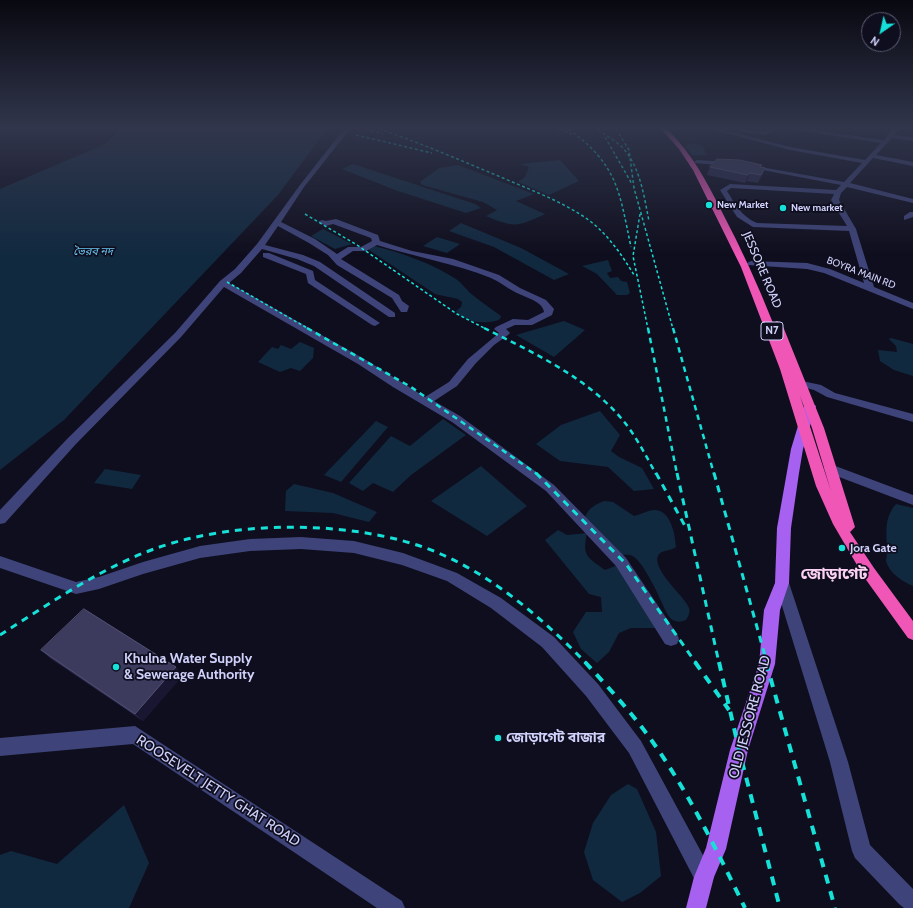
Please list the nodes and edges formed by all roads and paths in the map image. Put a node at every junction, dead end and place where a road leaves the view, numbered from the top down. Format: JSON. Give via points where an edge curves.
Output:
{"nodes":[{"id":1,"x":313,"y":171,"type":"edge"},
{"id":2,"x":697,"y":171,"type":"edge"},
{"id":3,"x":702,"y":171,"type":"edge"},
{"id":4,"x":774,"y":171,"type":"edge"},
{"id":5,"x":858,"y":171,"type":"edge"},
{"id":6,"x":847,"y":184,"type":"junction"},
{"id":7,"x":712,"y":189,"type":"junction"},
{"id":8,"x":723,"y":190,"type":"junction"},
{"id":9,"x":838,"y":192,"type":"junction"},
{"id":10,"x":913,"y":201,"type":"edge"},
{"id":11,"x":322,"y":222,"type":"dead end"},
{"id":12,"x":277,"y":223,"type":"junction"},
{"id":13,"x":852,"y":229,"type":"junction"},
{"id":14,"x":376,"y":242,"type":"junction"},
{"id":15,"x":258,"y":249,"type":"junction"},
{"id":16,"x":335,"y":259,"type":"junction"},
{"id":17,"x":751,"y":263,"type":"junction"},
{"id":18,"x":223,"y":283,"type":"junction"},
{"id":19,"x":870,"y":287,"type":"junction"},
{"id":20,"x":913,"y":306,"type":"edge"},
{"id":21,"x":404,"y":310,"type":"dead end"},
{"id":22,"x":392,"y":315,"type":"dead end"},
{"id":23,"x":375,"y":323,"type":"dead end"},
{"id":24,"x":802,"y":384,"type":"junction"},
{"id":25,"x":426,"y":401,"type":"junction"},
{"id":26,"x":810,"y":406,"type":"junction"},
{"id":27,"x":913,"y":418,"type":"edge"},
{"id":28,"x":804,"y":424,"type":"junction"},
{"id":29,"x":830,"y":469,"type":"junction"},
{"id":30,"x":913,"y":500,"type":"edge"},
{"id":31,"x":0,"y":519,"type":"edge"},
{"id":32,"x":853,"y":546,"type":"junction"},
{"id":33,"x":0,"y":562,"type":"edge"},
{"id":34,"x":782,"y":583,"type":"junction"},
{"id":35,"x":913,"y":634,"type":"edge"},
{"id":36,"x":671,"y":639,"type":"dead end"},
{"id":37,"x":0,"y":747,"type":"edge"},
{"id":38,"x":704,"y":877,"type":"junction"},
{"id":39,"x":913,"y":902,"type":"edge"},
{"id":40,"x":395,"y":908,"type":"edge"},
{"id":41,"x":696,"y":908,"type":"edge"}],
"edges":[{"from":1,"to":12,"type":"street"},
{"from":2,"to":28,"type":"highway","name":"JESSORE ROAD","number":"N7","via":[[760,298]]},
{"from":3,"to":7,"type":"highway","name":"JESSORE ROAD","number":"N7"},
{"from":4,"to":6,"type":"street"},
{"from":5,"to":6,"type":"street"},
{"from":6,"to":9,"type":"street"},
{"from":6,"to":10,"type":"street"},
{"from":7,"to":8,"type":"street"},
{"from":7,"to":17,"type":"highway","name":"JESSORE ROAD","number":"N7"},
{"from":8,"to":9,"type":"street","via":[[730,186]]},
{"from":8,"to":13,"type":"street","via":[[742,219],[749,223]]},
{"from":9,"to":13,"type":"street","via":[[836,200]]},
{"from":11,"to":14,"type":"street","via":[[326,224],[333,221],[375,237]]},
{"from":12,"to":15,"type":"street"},
{"from":12,"to":16,"type":"street","via":[[312,241],[331,253]]},
{"from":13,"to":19,"type":"street"},
{"from":14,"to":16,"type":"street","via":[[363,249],[351,249]]},
{"from":14,"to":25,"type":"street","via":[[496,277],[542,302],[549,309],[549,314],[529,323],[513,322],[499,329],[505,333],[472,361],[453,384]]},
{"from":15,"to":18,"type":"street"},
{"from":15,"to":22,"type":"street","via":[[300,257],[322,267]]},
{"from":15,"to":23,"type":"street","via":[[310,273],[311,281]]},
{"from":16,"to":21,"type":"street","via":[[396,298],[398,303],[404,306]]},
{"from":17,"to":19,"type":"street","name":"BOYRA MAIN RD","via":[[806,266]]},
{"from":17,"to":24,"type":"highway","name":"JESSORE ROAD","number":"N7"},
{"from":18,"to":25,"type":"street"},
{"from":18,"to":31,"type":"street","via":[[178,335],[71,442]]},
{"from":19,"to":20,"type":"street","name":"BOYRA MAIN RD"},
{"from":24,"to":26,"type":"highway","name":"JESSORE ROAD","number":"N7"},
{"from":24,"to":27,"type":"street","via":[[817,387],[831,395]]},
{"from":25,"to":36,"type":"street","via":[[456,419],[550,488],[621,562]]},
{"from":26,"to":28,"type":"main road","name":"OLD JESSORE ROAD"},
{"from":26,"to":29,"type":"highway","name":"JESSORE ROAD","number":"N7"},
{"from":28,"to":32,"type":"highway","name":"JESSORE ROAD","number":"N7","via":[[831,507]]},
{"from":28,"to":34,"type":"main road","name":"OLD JESSORE ROAD","via":[[797,449],[784,528]]},
{"from":29,"to":30,"type":"street"},
{"from":29,"to":32,"type":"highway","name":"JESSORE ROAD","number":"N7"},
{"from":32,"to":35,"type":"highway","name":"JESSORE ROAD","number":"N7"},
{"from":33,"to":38,"type":"street","via":[[76,588],[200,552],[250,545],[301,543],[354,547],[403,559],[452,577],[496,603],[548,642],[592,690],[635,747]]},
{"from":34,"to":38,"type":"main road","name":"OLD JESSORE ROAD","via":[[772,610],[767,664],[739,750],[716,848]]},
{"from":34,"to":39,"type":"street","via":[[836,755],[862,851]]},
{"from":37,"to":40,"type":"street","name":"ROOSEVELT JETTY GHAT ROAD","via":[[136,735]]},
{"from":38,"to":41,"type":"main road","name":"OLD JESSORE ROAD"}]}
